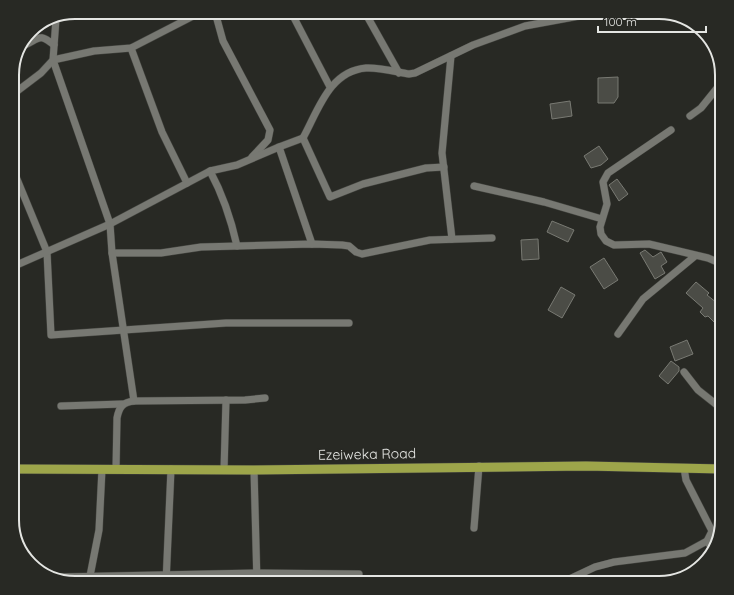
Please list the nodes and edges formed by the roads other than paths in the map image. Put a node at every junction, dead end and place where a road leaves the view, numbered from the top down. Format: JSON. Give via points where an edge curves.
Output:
{"nodes":[{"id":1,"x":187,"y":19,"type":"edge"},
{"id":2,"x":217,"y":19,"type":"edge"},
{"id":3,"x":295,"y":19,"type":"edge"},
{"id":4,"x":369,"y":19,"type":"edge"},
{"id":5,"x":556,"y":19,"type":"edge"},
{"id":6,"x":56,"y":23,"type":"edge"},
{"id":7,"x":30,"y":42,"type":"edge"},
{"id":8,"x":54,"y":45,"type":"junction"},
{"id":9,"x":131,"y":48,"type":"junction"},
{"id":10,"x":451,"y":56,"type":"junction"},
{"id":11,"x":53,"y":60,"type":"junction"},
{"id":12,"x":399,"y":73,"type":"junction"},
{"id":13,"x":330,"y":87,"type":"junction"},
{"id":14,"x":19,"y":90,"type":"edge"},
{"id":15,"x":715,"y":91,"type":"edge"},
{"id":16,"x":690,"y":116,"type":"dead end"},
{"id":17,"x":671,"y":130,"type":"dead end"},
{"id":18,"x":303,"y":138,"type":"junction"},
{"id":19,"x":279,"y":146,"type":"junction"},
{"id":20,"x":249,"y":161,"type":"junction"},
{"id":21,"x":444,"y":167,"type":"junction"},
{"id":22,"x":210,"y":171,"type":"junction"},
{"id":23,"x":187,"y":183,"type":"junction"},
{"id":24,"x":19,"y":184,"type":"edge"},
{"id":25,"x":474,"y":186,"type":"dead end"},
{"id":26,"x":602,"y":219,"type":"junction"},
{"id":27,"x":110,"y":224,"type":"junction"},
{"id":28,"x":492,"y":238,"type":"dead end"},
{"id":29,"x":452,"y":239,"type":"junction"},
{"id":30,"x":312,"y":244,"type":"junction"},
{"id":31,"x":237,"y":246,"type":"junction"},
{"id":32,"x":46,"y":252,"type":"junction"},
{"id":33,"x":112,"y":253,"type":"junction"},
{"id":34,"x":695,"y":256,"type":"junction"},
{"id":35,"x":715,"y":262,"type":"edge"},
{"id":36,"x":19,"y":264,"type":"edge"},
{"id":37,"x":349,"y":323,"type":"dead end"},
{"id":38,"x":123,"y":331,"type":"junction"},
{"id":39,"x":618,"y":334,"type":"dead end"},
{"id":40,"x":684,"y":372,"type":"dead end"},
{"id":41,"x":265,"y":398,"type":"dead end"},
{"id":42,"x":226,"y":400,"type":"junction"},
{"id":43,"x":134,"y":401,"type":"junction"},
{"id":44,"x":715,"y":403,"type":"edge"},
{"id":45,"x":122,"y":404,"type":"junction"},
{"id":46,"x":61,"y":406,"type":"dead end"},
{"id":47,"x":479,"y":466,"type":"junction"},
{"id":48,"x":684,"y":468,"type":"junction"},
{"id":49,"x":19,"y":469,"type":"edge"},
{"id":50,"x":102,"y":469,"type":"junction"},
{"id":51,"x":116,"y":469,"type":"junction"},
{"id":52,"x":171,"y":469,"type":"junction"},
{"id":53,"x":715,"y":469,"type":"edge"},
{"id":54,"x":224,"y":470,"type":"junction"},
{"id":55,"x":254,"y":470,"type":"junction"},
{"id":56,"x":474,"y":528,"type":"dead end"},
{"id":57,"x":707,"y":541,"type":"junction"},
{"id":58,"x":710,"y":545,"type":"edge"},
{"id":59,"x":257,"y":573,"type":"junction"},
{"id":60,"x":167,"y":574,"type":"junction"},
{"id":61,"x":359,"y":574,"type":"dead end"},
{"id":62,"x":90,"y":576,"type":"joint"},
{"id":63,"x":576,"y":576,"type":"edge"}],
"edges":[{"from":1,"to":9,"type":"street"},
{"from":2,"to":20,"type":"street","via":[[223,41],[270,130],[268,140]]},
{"from":3,"to":13,"type":"street"},
{"from":4,"to":12,"type":"street"},
{"from":5,"to":10,"type":"street","via":[[501,34]]},
{"from":6,"to":8,"type":"street"},
{"from":7,"to":8,"type":"street","via":[[41,37]]},
{"from":8,"to":11,"type":"street"},
{"from":9,"to":11,"type":"street","via":[[94,51]]},
{"from":9,"to":23,"type":"street","via":[[162,132]]},
{"from":10,"to":12,"type":"street","via":[[415,73]]},
{"from":10,"to":21,"type":"street","via":[[442,153]]},
{"from":11,"to":14,"type":"street","via":[[41,74]]},
{"from":11,"to":27,"type":"street"},
{"from":12,"to":13,"type":"street","via":[[367,68],[356,70],[343,76]]},
{"from":13,"to":18,"type":"street"},
{"from":15,"to":16,"type":"street"},
{"from":17,"to":26,"type":"street","via":[[608,173],[604,182],[607,204]]},
{"from":18,"to":19,"type":"street"},
{"from":18,"to":21,"type":"street","via":[[330,197],[363,184],[426,168]]},
{"from":19,"to":20,"type":"street"},
{"from":19,"to":30,"type":"street"},
{"from":20,"to":22,"type":"street"},
{"from":21,"to":29,"type":"street"},
{"from":22,"to":23,"type":"street"},
{"from":22,"to":31,"type":"street","via":[[228,209]]},
{"from":23,"to":27,"type":"street"},
{"from":24,"to":32,"type":"street"},
{"from":25,"to":26,"type":"street"},
{"from":26,"to":34,"type":"street","via":[[601,234],[606,241],[614,245],[648,244]]},
{"from":27,"to":32,"type":"street"},
{"from":27,"to":33,"type":"street"},
{"from":28,"to":29,"type":"street"},
{"from":29,"to":30,"type":"street","via":[[416,242],[362,254],[349,246]]},
{"from":30,"to":31,"type":"street"},
{"from":31,"to":33,"type":"street","via":[[201,247],[161,253]]},
{"from":32,"to":36,"type":"street"},
{"from":32,"to":38,"type":"street","via":[[51,335]]},
{"from":33,"to":38,"type":"street"},
{"from":34,"to":35,"type":"street"},
{"from":34,"to":39,"type":"street","via":[[643,299]]},
{"from":37,"to":38,"type":"street","via":[[226,323]]},
{"from":38,"to":43,"type":"street"},
{"from":40,"to":44,"type":"street","via":[[698,390]]},
{"from":41,"to":42,"type":"street"},
{"from":42,"to":43,"type":"street"},
{"from":42,"to":54,"type":"street"},
{"from":43,"to":45,"type":"street"},
{"from":45,"to":46,"type":"street"},
{"from":45,"to":51,"type":"street","via":[[117,418]]},
{"from":47,"to":48,"type":"main road","name":"Ezeiweka Road"},
{"from":47,"to":55,"type":"main road","name":"Ezeiweka Road"},
{"from":47,"to":56,"type":"street"},
{"from":48,"to":53,"type":"main road","name":"Ezeiweka Road"},
{"from":48,"to":57,"type":"street","via":[[686,480],[712,531]]},
{"from":49,"to":50,"type":"main road","name":"Ezeiweka Road"},
{"from":50,"to":51,"type":"main road","name":"Ezeiweka Road"},
{"from":50,"to":62,"type":"street","via":[[99,530]]},
{"from":51,"to":52,"type":"main road","name":"Ezeiweka Road"},
{"from":52,"to":54,"type":"main road","name":"Ezeiweka Road"},
{"from":52,"to":60,"type":"street"},
{"from":54,"to":55,"type":"main road","name":"Ezeiweka Road"},
{"from":55,"to":59,"type":"street"},
{"from":57,"to":58,"type":"street"},
{"from":57,"to":63,"type":"street","via":[[685,553],[614,562]]},
{"from":59,"to":60,"type":"street"},
{"from":59,"to":61,"type":"street"},
{"from":60,"to":62,"type":"street"}]}
